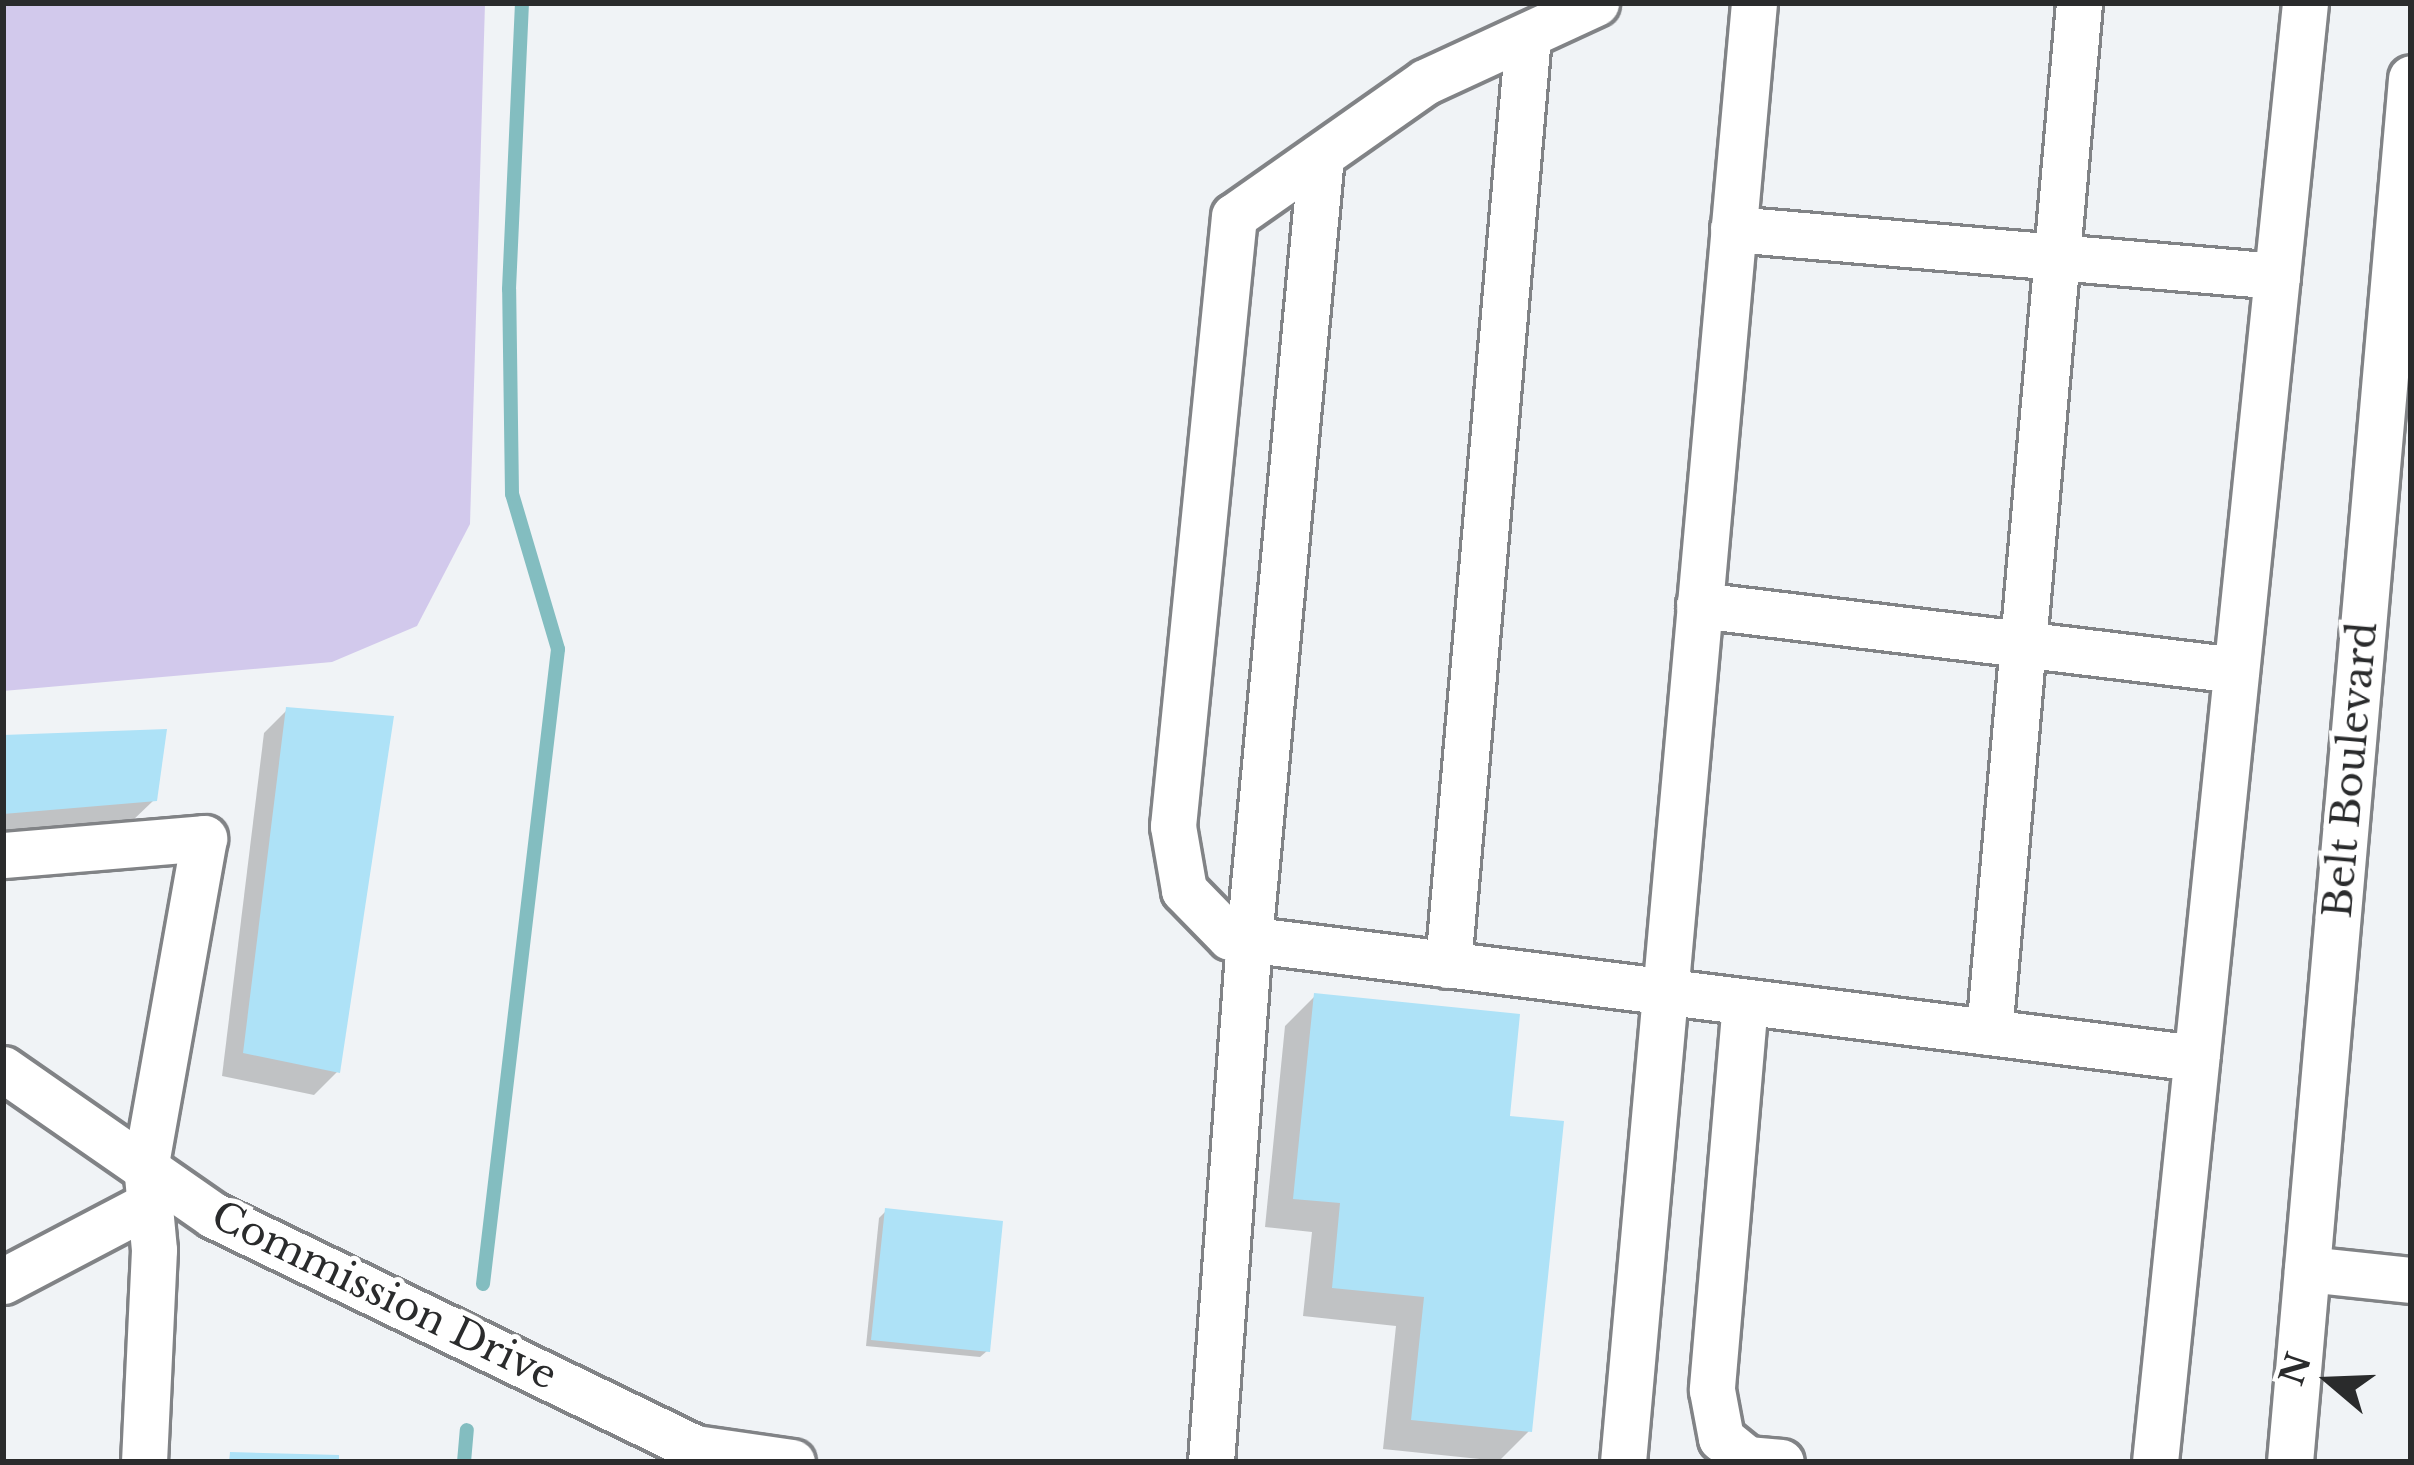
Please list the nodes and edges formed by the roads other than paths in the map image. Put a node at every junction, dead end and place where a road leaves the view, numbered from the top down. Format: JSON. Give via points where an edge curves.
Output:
{"nodes":[{"id":1,"x":1595,"y":3,"type":"edge"},
{"id":2,"x":1754,"y":3,"type":"edge"},
{"id":3,"x":2079,"y":3,"type":"edge"},
{"id":4,"x":2305,"y":3,"type":"edge"},
{"id":5,"x":1528,"y":34,"type":"junction"},
{"id":6,"x":2411,"y":78,"type":"edge"},
{"id":7,"x":1321,"y":156,"type":"junction"},
{"id":8,"x":1733,"y":229,"type":"junction"},
{"id":9,"x":2057,"y":256,"type":"junction"},
{"id":10,"x":2277,"y":276,"type":"junction"},
{"id":11,"x":1699,"y":604,"type":"junction"},
{"id":12,"x":2024,"y":645,"type":"junction"},
{"id":13,"x":2236,"y":670,"type":"junction"},
{"id":14,"x":3,"y":855,"type":"edge"},
{"id":15,"x":1249,"y":939,"type":"junction"},
{"id":16,"x":1448,"y":964,"type":"junction"},
{"id":17,"x":1664,"y":991,"type":"junction"},
{"id":18,"x":1745,"y":1002,"type":"junction"},
{"id":19,"x":1989,"y":1032,"type":"junction"},
{"id":20,"x":2196,"y":1058,"type":"junction"},
{"id":21,"x":3,"y":1069,"type":"edge"},
{"id":22,"x":146,"y":1185,"type":"junction"},
{"id":23,"x":2307,"y":1269,"type":"junction"},
{"id":24,"x":3,"y":1280,"type":"edge"},
{"id":25,"x":2411,"y":1280,"type":"edge"},
{"id":26,"x":693,"y":1455,"type":"edge"},
{"id":27,"x":144,"y":1462,"type":"edge"},
{"id":28,"x":792,"y":1462,"type":"edge"},
{"id":29,"x":1211,"y":1462,"type":"edge"},
{"id":30,"x":1623,"y":1462,"type":"edge"},
{"id":31,"x":1781,"y":1462,"type":"edge"},
{"id":32,"x":2155,"y":1462,"type":"edge"},
{"id":33,"x":2290,"y":1462,"type":"edge"}],
"edges":[{"from":1,"to":5,"type":"street"},
{"from":2,"to":8,"type":"street"},
{"from":3,"to":9,"type":"street"},
{"from":4,"to":10,"type":"street"},
{"from":5,"to":7,"type":"street","via":[[1425,82]]},
{"from":5,"to":16,"type":"street"},
{"from":6,"to":23,"type":"street","name":"Belt Boulevard"},
{"from":7,"to":15,"type":"street"},
{"from":7,"to":15,"type":"street","via":[[1234,216],[1173,826],[1184,890],[1230,937]]},
{"from":8,"to":9,"type":"street"},
{"from":8,"to":11,"type":"street"},
{"from":9,"to":10,"type":"street"},
{"from":9,"to":12,"type":"street"},
{"from":10,"to":13,"type":"street"},
{"from":11,"to":12,"type":"street"},
{"from":11,"to":17,"type":"street"},
{"from":12,"to":13,"type":"street"},
{"from":12,"to":19,"type":"street"},
{"from":13,"to":20,"type":"street"},
{"from":14,"to":22,"type":"street","via":[[204,838]]},
{"from":15,"to":16,"type":"street"},
{"from":15,"to":29,"type":"street"},
{"from":16,"to":17,"type":"street"},
{"from":17,"to":18,"type":"street"},
{"from":17,"to":30,"type":"street"},
{"from":18,"to":19,"type":"street"},
{"from":18,"to":31,"type":"street","via":[[1712,1390],[1721,1438],[1747,1459]]},
{"from":19,"to":20,"type":"street"},
{"from":20,"to":32,"type":"street"},
{"from":21,"to":22,"type":"street","name":"Commission Drive"},
{"from":22,"to":24,"type":"street"},
{"from":22,"to":26,"type":"street","name":"Commission Drive"},
{"from":22,"to":27,"type":"street","via":[[154,1250]]},
{"from":23,"to":25,"type":"street"},
{"from":23,"to":33,"type":"street","name":"Belt Boulevard"},
{"from":26,"to":28,"type":"street","name":"Commission Drive"}]}
